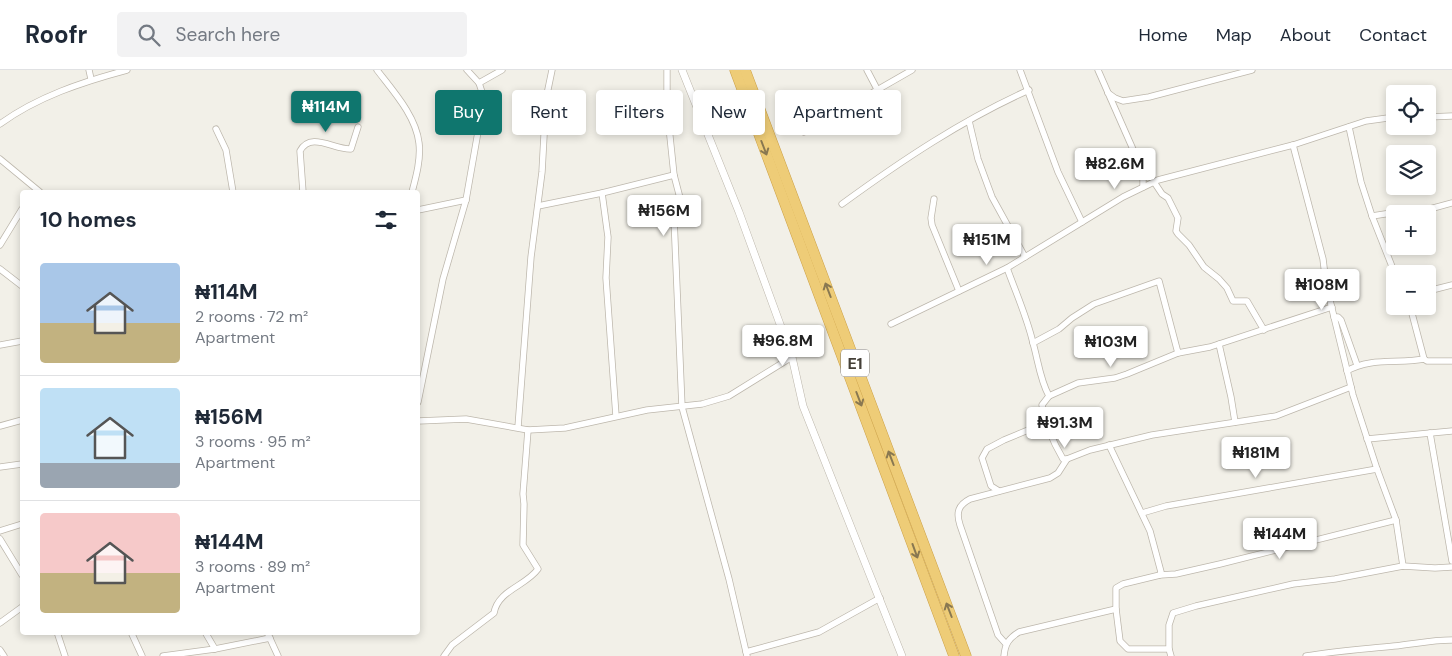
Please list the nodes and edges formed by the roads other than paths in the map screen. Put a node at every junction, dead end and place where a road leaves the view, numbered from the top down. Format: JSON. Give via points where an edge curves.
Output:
{"nodes":[{"id":1,"x":89,"y":70,"type":"edge"},
{"id":2,"x":126,"y":70,"type":"edge"},
{"id":3,"x":377,"y":70,"type":"edge"},
{"id":4,"x":468,"y":70,"type":"edge"},
{"id":5,"x":502,"y":70,"type":"edge"},
{"id":6,"x":552,"y":70,"type":"edge"},
{"id":7,"x":667,"y":70,"type":"edge"},
{"id":8,"x":682,"y":70,"type":"edge"},
{"id":9,"x":735,"y":70,"type":"edge"},
{"id":10,"x":746,"y":70,"type":"edge"},
{"id":11,"x":867,"y":70,"type":"edge"},
{"id":12,"x":912,"y":70,"type":"edge"},
{"id":13,"x":1020,"y":70,"type":"edge"},
{"id":14,"x":1098,"y":70,"type":"edge"},
{"id":15,"x":1252,"y":70,"type":"edge"},
{"id":16,"x":91,"y":79,"type":"junction"},
{"id":17,"x":479,"y":83,"type":"junction"},
{"id":18,"x":877,"y":89,"type":"joint"},
{"id":19,"x":1029,"y":90,"type":"junction"},
{"id":20,"x":1108,"y":93,"type":"junction"},
{"id":21,"x":1123,"y":101,"type":"junction"},
{"id":22,"x":1114,"y":108,"type":"junction"},
{"id":23,"x":1436,"y":116,"type":"edge"},
{"id":24,"x":1452,"y":116,"type":"edge"},
{"id":25,"x":1386,"y":119,"type":"edge"},
{"id":26,"x":969,"y":121,"type":"junction"},
{"id":27,"x":0,"y":124,"type":"edge"},
{"id":28,"x":358,"y":127,"type":"dead end"},
{"id":29,"x":1349,"y":127,"type":"junction"},
{"id":30,"x":216,"y":129,"type":"dead end"},
{"id":31,"x":1293,"y":145,"type":"junction"},
{"id":32,"x":0,"y":159,"type":"edge"},
{"id":33,"x":1143,"y":172,"type":"junction"},
{"id":34,"x":674,"y":175,"type":"junction"},
{"id":35,"x":1156,"y":181,"type":"junction"},
{"id":36,"x":1143,"y":187,"type":"junction"},
{"id":37,"x":35,"y":190,"type":"edge"},
{"id":38,"x":233,"y":190,"type":"edge"},
{"id":39,"x":303,"y":190,"type":"edge"},
{"id":40,"x":412,"y":190,"type":"edge"},
{"id":41,"x":602,"y":193,"type":"junction"},
{"id":42,"x":934,"y":199,"type":"dead end"},
{"id":43,"x":466,"y":200,"type":"junction"},
{"id":44,"x":1452,"y":203,"type":"edge"},
{"id":45,"x":842,"y":204,"type":"dead end"},
{"id":46,"x":538,"y":206,"type":"junction"},
{"id":47,"x":420,"y":210,"type":"edge"},
{"id":48,"x":20,"y":212,"type":"edge"},
{"id":49,"x":1372,"y":216,"type":"junction"},
{"id":50,"x":1082,"y":222,"type":"junction"},
{"id":51,"x":0,"y":245,"type":"edge"},
{"id":52,"x":1024,"y":258,"type":"junction"},
{"id":53,"x":1391,"y":265,"type":"edge"},
{"id":54,"x":1006,"y":268,"type":"junction"},
{"id":55,"x":0,"y":270,"type":"edge"},
{"id":56,"x":20,"y":285,"type":"edge"},
{"id":57,"x":1452,"y":285,"type":"edge"},
{"id":58,"x":1436,"y":290,"type":"edge"},
{"id":59,"x":959,"y":291,"type":"junction"},
{"id":60,"x":1332,"y":307,"type":"junction"},
{"id":61,"x":1412,"y":315,"type":"edge"},
{"id":62,"x":1334,"y":317,"type":"junction"},
{"id":63,"x":891,"y":324,"type":"dead end"},
{"id":64,"x":1264,"y":330,"type":"junction"},
{"id":65,"x":20,"y":340,"type":"edge"},
{"id":66,"x":1033,"y":343,"type":"junction"},
{"id":67,"x":1219,"y":344,"type":"junction"},
{"id":68,"x":0,"y":345,"type":"edge"},
{"id":69,"x":1178,"y":353,"type":"junction"},
{"id":70,"x":792,"y":357,"type":"junction"},
{"id":71,"x":1424,"y":359,"type":"junction"},
{"id":72,"x":1452,"y":361,"type":"edge"},
{"id":73,"x":1357,"y":366,"type":"junction"},
{"id":74,"x":1347,"y":371,"type":"junction"},
{"id":75,"x":1351,"y":387,"type":"junction"},
{"id":76,"x":420,"y":392,"type":"edge"},
{"id":77,"x":1049,"y":396,"type":"junction"},
{"id":78,"x":682,"y":407,"type":"junction"},
{"id":79,"x":616,"y":416,"type":"junction"},
{"id":80,"x":1044,"y":417,"type":"junction"},
{"id":81,"x":20,"y":421,"type":"edge"},
{"id":82,"x":420,"y":421,"type":"edge"},
{"id":83,"x":1235,"y":422,"type":"junction"},
{"id":84,"x":0,"y":426,"type":"edge"},
{"id":85,"x":518,"y":427,"type":"junction"},
{"id":86,"x":528,"y":430,"type":"junction"},
{"id":87,"x":1452,"y":431,"type":"edge"},
{"id":88,"x":1430,"y":433,"type":"junction"},
{"id":89,"x":1367,"y":438,"type":"junction"},
{"id":90,"x":1109,"y":445,"type":"junction"},
{"id":91,"x":1067,"y":459,"type":"junction"},
{"id":92,"x":20,"y":464,"type":"edge"},
{"id":93,"x":0,"y":467,"type":"edge"},
{"id":94,"x":1377,"y":469,"type":"junction"},
{"id":95,"x":999,"y":491,"type":"junction"},
{"id":96,"x":1142,"y":513,"type":"junction"},
{"id":97,"x":1396,"y":520,"type":"junction"},
{"id":98,"x":20,"y":525,"type":"edge"},
{"id":99,"x":0,"y":530,"type":"edge"},
{"id":100,"x":0,"y":539,"type":"edge"},
{"id":101,"x":1452,"y":561,"type":"edge"},
{"id":102,"x":1403,"y":566,"type":"junction"},
{"id":103,"x":1452,"y":567,"type":"edge"},
{"id":104,"x":20,"y":571,"type":"edge"},
{"id":105,"x":1160,"y":575,"type":"junction"},
{"id":106,"x":880,"y":598,"type":"junction"},
{"id":107,"x":20,"y":609,"type":"edge"},
{"id":108,"x":1116,"y":610,"type":"junction"},
{"id":109,"x":0,"y":624,"type":"edge"},
{"id":110,"x":57,"y":635,"type":"edge"},
{"id":111,"x":132,"y":635,"type":"edge"},
{"id":112,"x":207,"y":635,"type":"edge"},
{"id":113,"x":268,"y":635,"type":"edge"},
{"id":114,"x":1452,"y":640,"type":"edge"},
{"id":115,"x":1006,"y":644,"type":"junction"},
{"id":116,"x":215,"y":649,"type":"junction"},
{"id":117,"x":1169,"y":649,"type":"junction"},
{"id":118,"x":0,"y":650,"type":"edge"},
{"id":119,"x":201,"y":653,"type":"edge"},
{"id":120,"x":746,"y":654,"type":"edge"},
{"id":121,"x":4,"y":656,"type":"edge"},
{"id":122,"x":65,"y":656,"type":"edge"},
{"id":123,"x":142,"y":656,"type":"edge"},
{"id":124,"x":162,"y":656,"type":"edge"},
{"id":125,"x":278,"y":656,"type":"edge"},
{"id":126,"x":444,"y":656,"type":"edge"},
{"id":127,"x":902,"y":656,"type":"edge"},
{"id":128,"x":954,"y":656,"type":"edge"},
{"id":129,"x":966,"y":656,"type":"edge"},
{"id":130,"x":1004,"y":656,"type":"edge"},
{"id":131,"x":1171,"y":656,"type":"edge"},
{"id":132,"x":1306,"y":656,"type":"edge"}],
"edges":[{"from":1,"to":16,"type":"street"},
{"from":2,"to":16,"type":"street"},
{"from":3,"to":40,"type":"street","via":[[405,108],[417,132],[419,157]]},
{"from":4,"to":17,"type":"street"},
{"from":5,"to":17,"type":"street"},
{"from":6,"to":46,"type":"street","via":[[546,99]]},
{"from":7,"to":34,"type":"street","via":[[667,108]]},
{"from":8,"to":70,"type":"street"},
{"from":9,"to":128,"type":"highway","number":"E1","one_way":true},
{"from":129,"to":10,"type":"highway","number":"E1","one_way":true},
{"from":11,"to":18,"type":"street"},
{"from":12,"to":18,"type":"street"},
{"from":13,"to":19,"type":"street"},
{"from":14,"to":20,"type":"street"},
{"from":15,"to":21,"type":"street"},
{"from":16,"to":27,"type":"street","via":[[36,102]]},
{"from":17,"to":43,"type":"street","via":[[482,109]]},
{"from":19,"to":26,"type":"street"},
{"from":19,"to":50,"type":"street","via":[[1058,172]]},
{"from":20,"to":21,"type":"street"},
{"from":20,"to":22,"type":"street"},
{"from":21,"to":22,"type":"street"},
{"from":22,"to":33,"type":"street"},
{"from":23,"to":24,"type":"street"},
{"from":25,"to":29,"type":"street"},
{"from":26,"to":45,"type":"street"},
{"from":26,"to":52,"type":"street","via":[[992,197]]},
{"from":28,"to":39,"type":"street","via":[[351,148],[312,141],[302,146]]},
{"from":29,"to":31,"type":"street"},
{"from":29,"to":49,"type":"street"},
{"from":30,"to":38,"type":"street","via":[[226,150]]},
{"from":31,"to":35,"type":"street"},
{"from":31,"to":60,"type":"street"},
{"from":32,"to":37,"type":"street"},
{"from":33,"to":35,"type":"street"},
{"from":33,"to":36,"type":"street"},
{"from":34,"to":41,"type":"street"},
{"from":34,"to":78,"type":"street","via":[[680,198],[674,218]]},
{"from":35,"to":36,"type":"street"},
{"from":35,"to":64,"type":"street","via":[[1178,218],[1178,234],[1204,267],[1227,288],[1233,301],[1247,301]]},
{"from":36,"to":50,"type":"street"},
{"from":41,"to":46,"type":"street"},
{"from":41,"to":79,"type":"street","via":[[608,237],[606,278]]},
{"from":42,"to":59,"type":"street","via":[[932,225]]},
{"from":43,"to":47,"type":"street"},
{"from":43,"to":76,"type":"street","via":[[442,279]]},
{"from":44,"to":49,"type":"street","via":[[1426,210]]},
{"from":46,"to":85,"type":"street"},
{"from":48,"to":51,"type":"street"},
{"from":49,"to":53,"type":"street"},
{"from":50,"to":52,"type":"street"},
{"from":52,"to":54,"type":"street"},
{"from":54,"to":59,"type":"street"},
{"from":54,"to":66,"type":"street"},
{"from":55,"to":56,"type":"street"},
{"from":57,"to":58,"type":"street"},
{"from":59,"to":63,"type":"street"},
{"from":60,"to":62,"type":"street"},
{"from":60,"to":64,"type":"street"},
{"from":61,"to":71,"type":"street"},
{"from":62,"to":73,"type":"street","via":[[1341,320]]},
{"from":62,"to":74,"type":"street"},
{"from":64,"to":67,"type":"street"},
{"from":65,"to":68,"type":"street"},
{"from":66,"to":69,"type":"street","via":[[1094,304],[1159,281]]},
{"from":66,"to":77,"type":"street"},
{"from":67,"to":69,"type":"street"},
{"from":67,"to":83,"type":"street"},
{"from":69,"to":77,"type":"street","via":[[1127,374],[1078,383]]},
{"from":70,"to":78,"type":"street","via":[[729,396]]},
{"from":70,"to":106,"type":"street","via":[[803,406]]},
{"from":71,"to":72,"type":"street","via":[[1427,362]]},
{"from":71,"to":73,"type":"street"},
{"from":73,"to":74,"type":"street"},
{"from":74,"to":75,"type":"street"},
{"from":75,"to":83,"type":"street","via":[[1276,416]]},
{"from":75,"to":89,"type":"street"},
{"from":77,"to":80,"type":"street","via":[[1042,405]]},
{"from":78,"to":79,"type":"street"},
{"from":78,"to":120,"type":"street"},
{"from":79,"to":86,"type":"street","via":[[565,428]]},
{"from":80,"to":91,"type":"street","via":[[1058,452],[1062,459]]},
{"from":80,"to":95,"type":"street","via":[[1040,424],[1004,440],[983,454],[991,486]]},
{"from":81,"to":84,"type":"street"},
{"from":82,"to":85,"type":"street","via":[[466,419]]},
{"from":83,"to":90,"type":"street"},
{"from":85,"to":86,"type":"street"},
{"from":86,"to":126,"type":"street","via":[[522,494],[523,545],[538,569],[533,576],[511,589],[495,606],[494,613],[452,645]]},
{"from":87,"to":88,"type":"street"},
{"from":88,"to":89,"type":"street"},
{"from":88,"to":101,"type":"street"},
{"from":89,"to":94,"type":"street"},
{"from":90,"to":91,"type":"street"},
{"from":90,"to":96,"type":"street"},
{"from":91,"to":95,"type":"street","via":[[1058,473],[1050,478]]},
{"from":92,"to":93,"type":"street"},
{"from":94,"to":96,"type":"street"},
{"from":94,"to":97,"type":"street"},
{"from":95,"to":115,"type":"street","via":[[962,503],[957,518],[998,635]]},
{"from":96,"to":105,"type":"street","via":[[1157,551]]},
{"from":97,"to":102,"type":"street"},
{"from":97,"to":105,"type":"street","via":[[1220,564]]},
{"from":98,"to":99,"type":"street"},
{"from":100,"to":104,"type":"street"},
{"from":102,"to":103,"type":"street"},
{"from":102,"to":117,"type":"street","via":[[1285,585],[1173,614],[1169,625]]},
{"from":105,"to":108,"type":"street","via":[[1116,588]]},
{"from":106,"to":120,"type":"street","via":[[819,632]]},
{"from":106,"to":127,"type":"street"},
{"from":107,"to":109,"type":"street"},
{"from":108,"to":115,"type":"street","via":[[1020,632]]},
{"from":108,"to":117,"type":"street","via":[[1120,641],[1128,649]]},
{"from":110,"to":122,"type":"street"},
{"from":111,"to":123,"type":"street"},
{"from":112,"to":116,"type":"street"},
{"from":113,"to":116,"type":"street"},
{"from":113,"to":125,"type":"street"},
{"from":114,"to":132,"type":"street"},
{"from":115,"to":130,"type":"street"},
{"from":116,"to":119,"type":"street"},
{"from":117,"to":131,"type":"street"},
{"from":118,"to":121,"type":"street"},
{"from":119,"to":124,"type":"street"}]}
